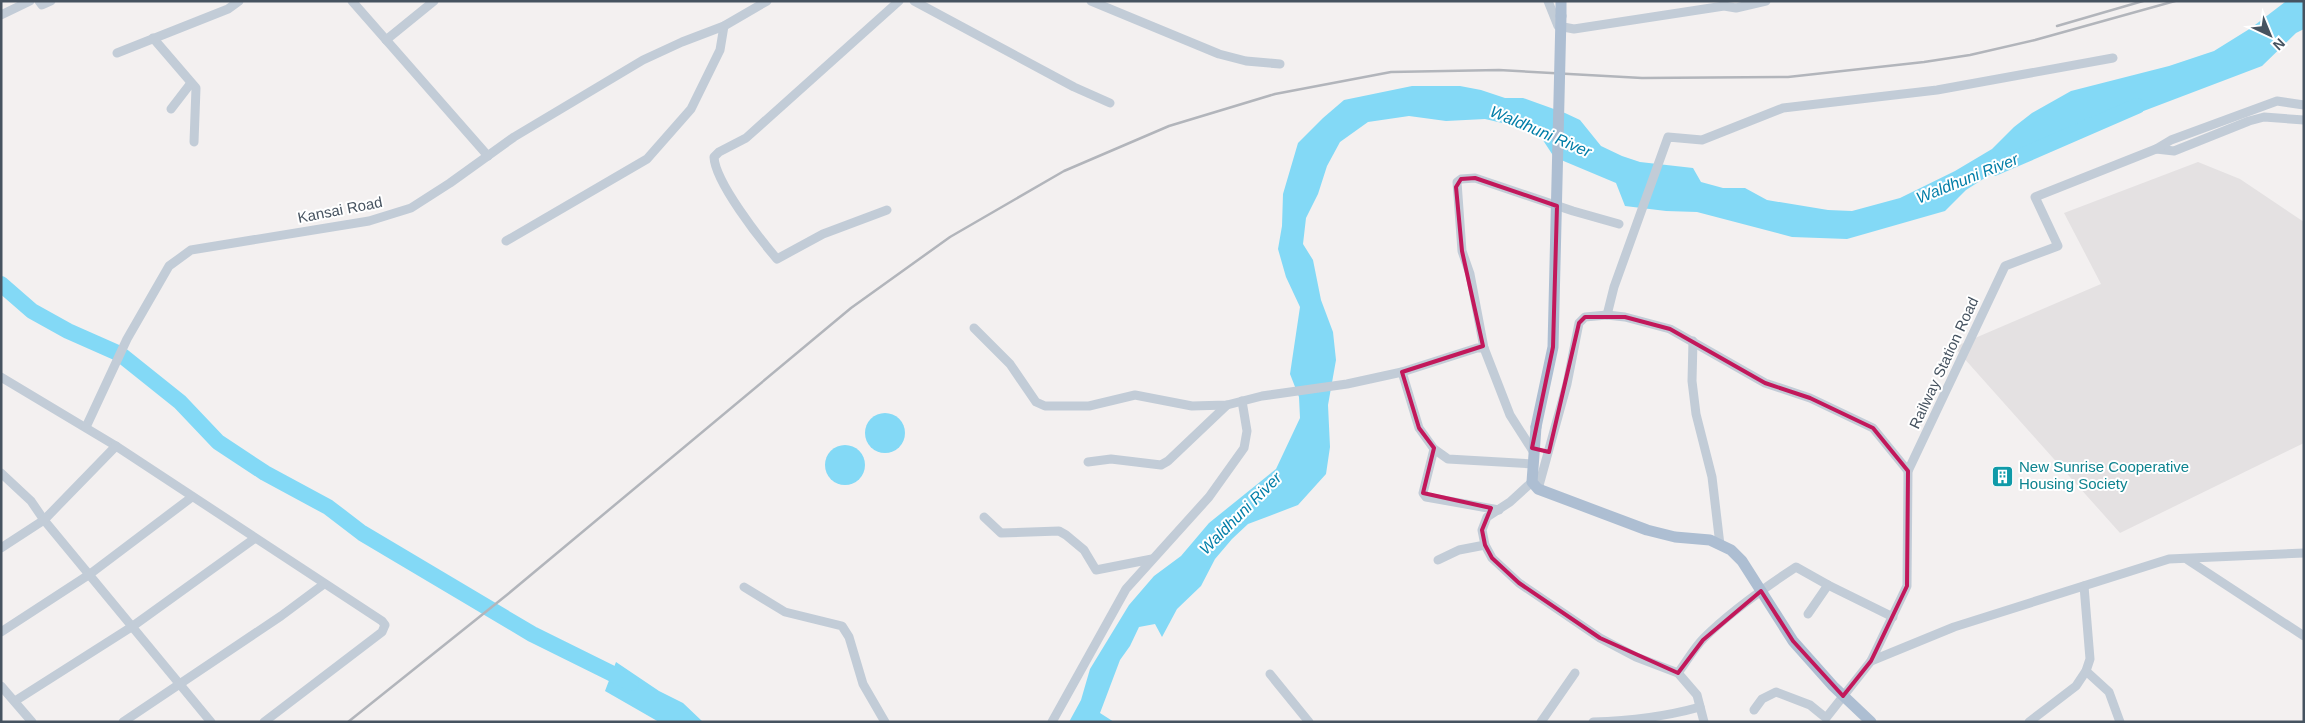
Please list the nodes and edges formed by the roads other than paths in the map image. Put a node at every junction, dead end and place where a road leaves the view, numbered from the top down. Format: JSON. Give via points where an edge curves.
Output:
{"nodes":[{"id":1,"x":30,"y":1,"type":"edge"},
{"id":2,"x":39,"y":1,"type":"edge"},
{"id":3,"x":51,"y":1,"type":"edge"},
{"id":4,"x":239,"y":1,"type":"edge"},
{"id":5,"x":352,"y":1,"type":"edge"},
{"id":6,"x":434,"y":1,"type":"edge"},
{"id":7,"x":767,"y":1,"type":"edge"},
{"id":8,"x":899,"y":1,"type":"edge"},
{"id":9,"x":914,"y":1,"type":"edge"},
{"id":10,"x":1091,"y":1,"type":"edge"},
{"id":11,"x":1548,"y":1,"type":"edge"},
{"id":12,"x":1561,"y":1,"type":"edge"},
{"id":13,"x":1766,"y":1,"type":"edge"},
{"id":14,"x":1,"y":15,"type":"edge"},
{"id":15,"x":724,"y":26,"type":"junction"},
{"id":16,"x":153,"y":38,"type":"junction"},
{"id":17,"x":386,"y":40,"type":"junction"},
{"id":18,"x":118,"y":52,"type":"dead end"},
{"id":19,"x":2113,"y":58,"type":"dead end"},
{"id":20,"x":1280,"y":64,"type":"dead end"},
{"id":21,"x":191,"y":83,"type":"junction"},
{"id":22,"x":1110,"y":103,"type":"dead end"},
{"id":23,"x":2304,"y":105,"type":"edge"},
{"id":24,"x":171,"y":109,"type":"dead end"},
{"id":25,"x":2304,"y":120,"type":"edge"},
{"id":26,"x":194,"y":142,"type":"dead end"},
{"id":27,"x":2156,"y":149,"type":"junction"},
{"id":28,"x":488,"y":156,"type":"junction"},
{"id":29,"x":887,"y":210,"type":"dead end"},
{"id":30,"x":1619,"y":224,"type":"dead end"},
{"id":31,"x":506,"y":241,"type":"dead end"},
{"id":32,"x":1608,"y":315,"type":"junction"},
{"id":33,"x":974,"y":328,"type":"dead end"},
{"id":34,"x":1693,"y":341,"type":"junction"},
{"id":35,"x":1484,"y":348,"type":"junction"},
{"id":36,"x":1402,"y":372,"type":"junction"},
{"id":37,"x":1,"y":377,"type":"edge"},
{"id":38,"x":1242,"y":401,"type":"junction"},
{"id":39,"x":1227,"y":405,"type":"junction"},
{"id":40,"x":86,"y":428,"type":"junction"},
{"id":41,"x":116,"y":446,"type":"junction"},
{"id":42,"x":1434,"y":449,"type":"junction"},
{"id":43,"x":1534,"y":451,"type":"junction"},
{"id":44,"x":1088,"y":462,"type":"dead end"},
{"id":45,"x":1532,"y":464,"type":"junction"},
{"id":46,"x":1908,"y":471,"type":"junction"},
{"id":47,"x":1,"y":473,"type":"edge"},
{"id":48,"x":1535,"y":486,"type":"junction"},
{"id":49,"x":192,"y":497,"type":"junction"},
{"id":50,"x":1499,"y":510,"type":"junction"},
{"id":51,"x":984,"y":516,"type":"dead end"},
{"id":52,"x":44,"y":520,"type":"junction"},
{"id":53,"x":254,"y":538,"type":"junction"},
{"id":54,"x":1485,"y":545,"type":"junction"},
{"id":55,"x":1720,"y":545,"type":"junction"},
{"id":56,"x":1,"y":548,"type":"edge"},
{"id":57,"x":2304,"y":553,"type":"edge"},
{"id":58,"x":1152,"y":559,"type":"junction"},
{"id":59,"x":1438,"y":560,"type":"dead end"},
{"id":60,"x":2188,"y":560,"type":"junction"},
{"id":61,"x":90,"y":574,"type":"junction"},
{"id":62,"x":324,"y":584,"type":"junction"},
{"id":63,"x":1828,"y":585,"type":"junction"},
{"id":64,"x":2084,"y":586,"type":"junction"},
{"id":65,"x":744,"y":587,"type":"dead end"},
{"id":66,"x":1761,"y":591,"type":"junction"},
{"id":67,"x":1808,"y":614,"type":"dead end"},
{"id":68,"x":1893,"y":617,"type":"junction"},
{"id":69,"x":133,"y":626,"type":"junction"},
{"id":70,"x":1,"y":632,"type":"edge"},
{"id":71,"x":2304,"y":636,"type":"edge"},
{"id":72,"x":1872,"y":661,"type":"junction"},
{"id":73,"x":1678,"y":672,"type":"junction"},
{"id":74,"x":2086,"y":672,"type":"junction"},
{"id":75,"x":1575,"y":673,"type":"dead end"},
{"id":76,"x":1270,"y":674,"type":"dead end"},
{"id":77,"x":181,"y":684,"type":"junction"},
{"id":78,"x":1,"y":686,"type":"edge"},
{"id":79,"x":1844,"y":696,"type":"junction"},
{"id":80,"x":15,"y":701,"type":"junction"},
{"id":81,"x":1700,"y":707,"type":"junction"},
{"id":82,"x":1754,"y":710,"type":"dead end"},
{"id":83,"x":32,"y":722,"type":"edge"},
{"id":84,"x":123,"y":722,"type":"edge"},
{"id":85,"x":211,"y":722,"type":"edge"},
{"id":86,"x":264,"y":722,"type":"edge"},
{"id":87,"x":885,"y":722,"type":"edge"},
{"id":88,"x":1052,"y":722,"type":"edge"},
{"id":89,"x":1309,"y":722,"type":"edge"},
{"id":90,"x":1541,"y":722,"type":"edge"},
{"id":91,"x":1593,"y":722,"type":"edge"},
{"id":92,"x":1704,"y":722,"type":"edge"},
{"id":93,"x":1871,"y":722,"type":"edge"},
{"id":94,"x":2030,"y":722,"type":"edge"},
{"id":95,"x":2120,"y":722,"type":"edge"}],
"edges":[{"from":1,"to":14,"type":"street"},
{"from":2,"to":3,"type":"street","via":[[42,5]]},
{"from":4,"to":16,"type":"street","via":[[228,9]]},
{"from":5,"to":17,"type":"street"},
{"from":6,"to":17,"type":"street"},
{"from":7,"to":15,"type":"street","name":"Kansai Road"},
{"from":8,"to":29,"type":"street","via":[[746,138],[714,157],[714,164],[725,185],[777,259],[823,234]]},
{"from":9,"to":22,"type":"street"},
{"from":10,"to":20,"type":"street","via":[[1219,54],[1246,62]]},
{"from":11,"to":13,"type":"street","via":[[1558,26],[1574,29],[1724,6],[1736,8]]},
{"from":12,"to":43,"type":"main road","bridge":true,"via":[[1554,347],[1536,427]]},
{"from":15,"to":28,"type":"street","name":"Kansai Road","via":[[643,60]]},
{"from":15,"to":31,"type":"street","via":[[720,50],[691,109],[647,159]]},
{"from":16,"to":18,"type":"street"},
{"from":16,"to":21,"type":"street"},
{"from":17,"to":28,"type":"street"},
{"from":19,"to":32,"type":"street","via":[[1937,90],[1783,108],[1702,140],[1668,137],[1614,287]]},
{"from":21,"to":24,"type":"street"},
{"from":21,"to":26,"type":"street","via":[[197,95]]},
{"from":23,"to":27,"type":"street","name":"Railway Station Road","via":[[2277,101],[2171,140]]},
{"from":25,"to":27,"type":"street","name":"Railway Station Road","via":[[2264,117],[2174,151]]},
{"from":27,"to":46,"type":"street","name":"Railway Station Road","via":[[2035,197],[2058,246],[2005,266]]},
{"from":28,"to":40,"type":"street","name":"Kansai Road","via":[[410,208],[369,221],[191,250],[169,266],[127,339]]},
{"from":30,"to":35,"type":"street","via":[[1475,178],[1457,182],[1462,252],[1470,274]]},
{"from":32,"to":34,"type":"street","via":[[1670,329]]},
{"from":32,"to":48,"type":"street","via":[[1585,317],[1579,323],[1567,384]]},
{"from":33,"to":39,"type":"street","via":[[1010,364],[1041,406],[1089,406],[1135,395],[1192,406]]},
{"from":34,"to":46,"type":"street","via":[[1765,383],[1810,398],[1873,428]]},
{"from":34,"to":55,"type":"street","via":[[1692,381],[1696,414],[1712,477]]},
{"from":35,"to":36,"type":"street"},
{"from":35,"to":43,"type":"street","via":[[1510,415]]},
{"from":36,"to":38,"type":"street"},
{"from":36,"to":42,"type":"street","via":[[1419,428]]},
{"from":37,"to":40,"type":"street"},
{"from":38,"to":39,"type":"street"},
{"from":38,"to":58,"type":"street","via":[[1247,431],[1244,448],[1209,497]]},
{"from":39,"to":44,"type":"street","via":[[1161,466],[1112,459]]},
{"from":40,"to":41,"type":"street"},
{"from":41,"to":49,"type":"street"},
{"from":41,"to":52,"type":"street"},
{"from":42,"to":45,"type":"street","via":[[1448,459]]},
{"from":42,"to":50,"type":"street","via":[[1423,490],[1426,497]]},
{"from":43,"to":45,"type":"main road"},
{"from":45,"to":48,"type":"main road"},
{"from":46,"to":68,"type":"street","name":"Railway Station Road","via":[[1907,586]]},
{"from":47,"to":52,"type":"street","via":[[31,501]]},
{"from":48,"to":50,"type":"street"},
{"from":48,"to":55,"type":"main road","via":[[1647,530],[1675,537],[1710,540]]},
{"from":49,"to":53,"type":"street"},
{"from":49,"to":61,"type":"street"},
{"from":50,"to":54,"type":"street","via":[[1487,517],[1482,530]]},
{"from":51,"to":58,"type":"street","via":[[1001,533],[1059,531],[1084,550],[1096,570]]},
{"from":52,"to":56,"type":"street"},
{"from":52,"to":61,"type":"street"},
{"from":53,"to":62,"type":"street"},
{"from":53,"to":69,"type":"street"},
{"from":54,"to":59,"type":"street","via":[[1459,550]]},
{"from":54,"to":73,"type":"street","via":[[1492,558],[1519,583],[1567,617],[1636,657]]},
{"from":55,"to":66,"type":"main road","via":[[1742,561]]},
{"from":57,"to":60,"type":"street"},
{"from":58,"to":88,"type":"street","via":[[1126,589]]},
{"from":60,"to":64,"type":"street","via":[[2169,559]]},
{"from":60,"to":71,"type":"street"},
{"from":61,"to":69,"type":"street"},
{"from":61,"to":70,"type":"street"},
{"from":62,"to":77,"type":"street"},
{"from":62,"to":86,"type":"street","via":[[382,621],[385,629]]},
{"from":63,"to":66,"type":"street","via":[[1796,567]]},
{"from":63,"to":67,"type":"street"},
{"from":63,"to":68,"type":"street"},
{"from":64,"to":72,"type":"street","via":[[1954,626]]},
{"from":64,"to":74,"type":"street","via":[[2090,659]]},
{"from":65,"to":87,"type":"street","via":[[785,612],[842,626],[849,637],[863,684]]},
{"from":66,"to":73,"type":"street","via":[[1703,640]]},
{"from":66,"to":79,"type":"main road","via":[[1793,641]]},
{"from":68,"to":72,"type":"street","name":"Railway Station Road"},
{"from":69,"to":77,"type":"street"},
{"from":69,"to":80,"type":"street"},
{"from":72,"to":79,"type":"street","name":"Railway Station Road"},
{"from":73,"to":81,"type":"street","via":[[1697,695]]},
{"from":74,"to":94,"type":"street","via":[[2076,686]]},
{"from":74,"to":95,"type":"street","via":[[2109,692]]},
{"from":75,"to":90,"type":"street"},
{"from":76,"to":89,"type":"street"},
{"from":77,"to":84,"type":"street"},
{"from":77,"to":85,"type":"street"},
{"from":78,"to":80,"type":"street"},
{"from":79,"to":82,"type":"street","name":"Railway Station Road","via":[[1826,718],[1810,705],[1776,692],[1762,700]]},
{"from":79,"to":93,"type":"main road"},
{"from":80,"to":83,"type":"street"},
{"from":81,"to":91,"type":"street","via":[[1646,719]]},
{"from":81,"to":92,"type":"street"}]}
